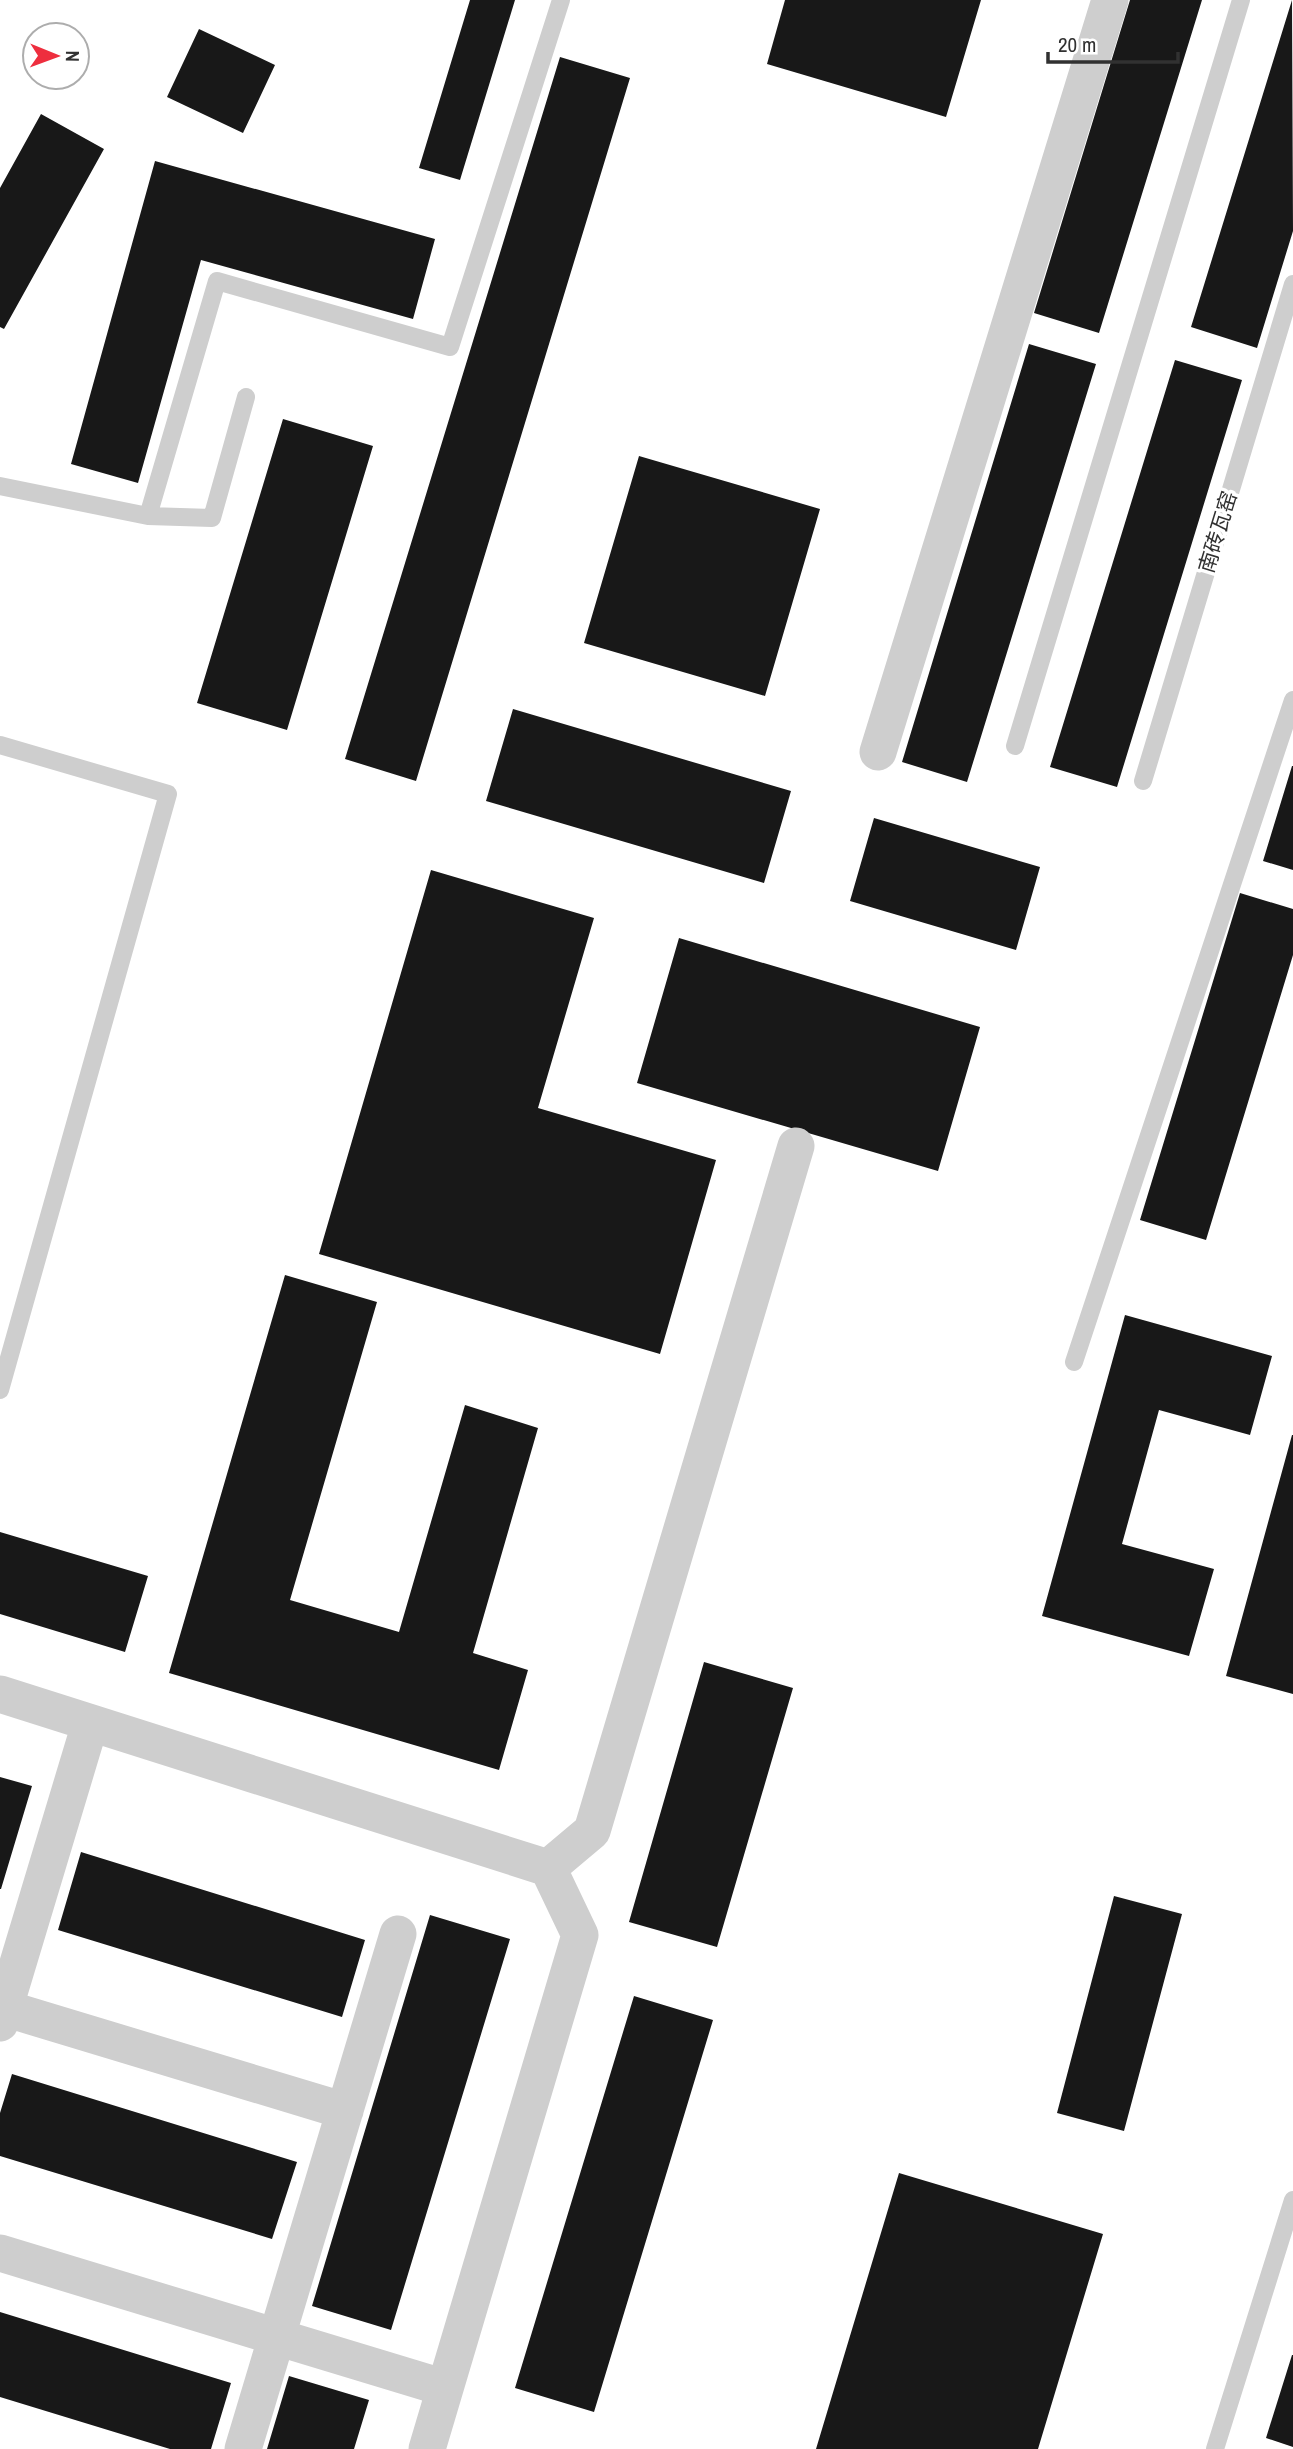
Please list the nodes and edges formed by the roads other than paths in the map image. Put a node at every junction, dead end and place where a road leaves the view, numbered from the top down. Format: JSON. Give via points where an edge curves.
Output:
{"nodes":[{"id":1,"x":561,"y":0,"type":"edge"},
{"id":2,"x":1110,"y":0,"type":"edge"},
{"id":3,"x":1241,"y":0,"type":"edge"},
{"id":4,"x":1293,"y":284,"type":"edge"},
{"id":5,"x":246,"y":397,"type":"dead end"},
{"id":6,"x":0,"y":486,"type":"edge"},
{"id":7,"x":148,"y":516,"type":"junction"},
{"id":8,"x":1293,"y":700,"type":"edge"},
{"id":9,"x":0,"y":745,"type":"edge"},
{"id":10,"x":1015,"y":746,"type":"dead end"},
{"id":11,"x":878,"y":752,"type":"dead end"},
{"id":12,"x":1143,"y":780,"type":"dead end"},
{"id":13,"x":796,"y":1146,"type":"dead end"},
{"id":14,"x":1074,"y":1362,"type":"dead end"},
{"id":15,"x":0,"y":1390,"type":"edge"},
{"id":16,"x":0,"y":1694,"type":"edge"},
{"id":17,"x":90,"y":1724,"type":"junction"},
{"id":18,"x":548,"y":1868,"type":"junction"},
{"id":19,"x":398,"y":1934,"type":"dead end"},
{"id":20,"x":2,"y":2015,"type":"edge"},
{"id":21,"x":345,"y":2111,"type":"junction"},
{"id":22,"x":1293,"y":2200,"type":"edge"},
{"id":23,"x":0,"y":2253,"type":"edge"},
{"id":24,"x":276,"y":2337,"type":"junction"},
{"id":25,"x":445,"y":2388,"type":"junction"},
{"id":26,"x":243,"y":2449,"type":"edge"},
{"id":27,"x":427,"y":2449,"type":"edge"},
{"id":28,"x":1215,"y":2449,"type":"edge"}],
"edges":[{"from":1,"to":7,"type":"lane","via":[[450,347],[217,281]]},
{"from":2,"to":11,"type":"street"},
{"from":3,"to":10,"type":"lane"},
{"from":4,"to":12,"type":"lane","name":"南砖瓦窑"},
{"from":5,"to":7,"type":"lane","via":[[212,518]]},
{"from":6,"to":7,"type":"lane"},
{"from":8,"to":14,"type":"lane"},
{"from":9,"to":15,"type":"lane","via":[[168,794]]},
{"from":13,"to":18,"type":"street","via":[[592,1831]]},
{"from":16,"to":17,"type":"street"},
{"from":17,"to":18,"type":"street"},
{"from":17,"to":20,"type":"street"},
{"from":18,"to":25,"type":"street","via":[[580,1935]]},
{"from":19,"to":21,"type":"street"},
{"from":20,"to":21,"type":"street"},
{"from":21,"to":24,"type":"street"},
{"from":22,"to":28,"type":"lane"},
{"from":23,"to":24,"type":"street"},
{"from":24,"to":25,"type":"street"},
{"from":24,"to":26,"type":"street"},
{"from":25,"to":27,"type":"street"}]}
